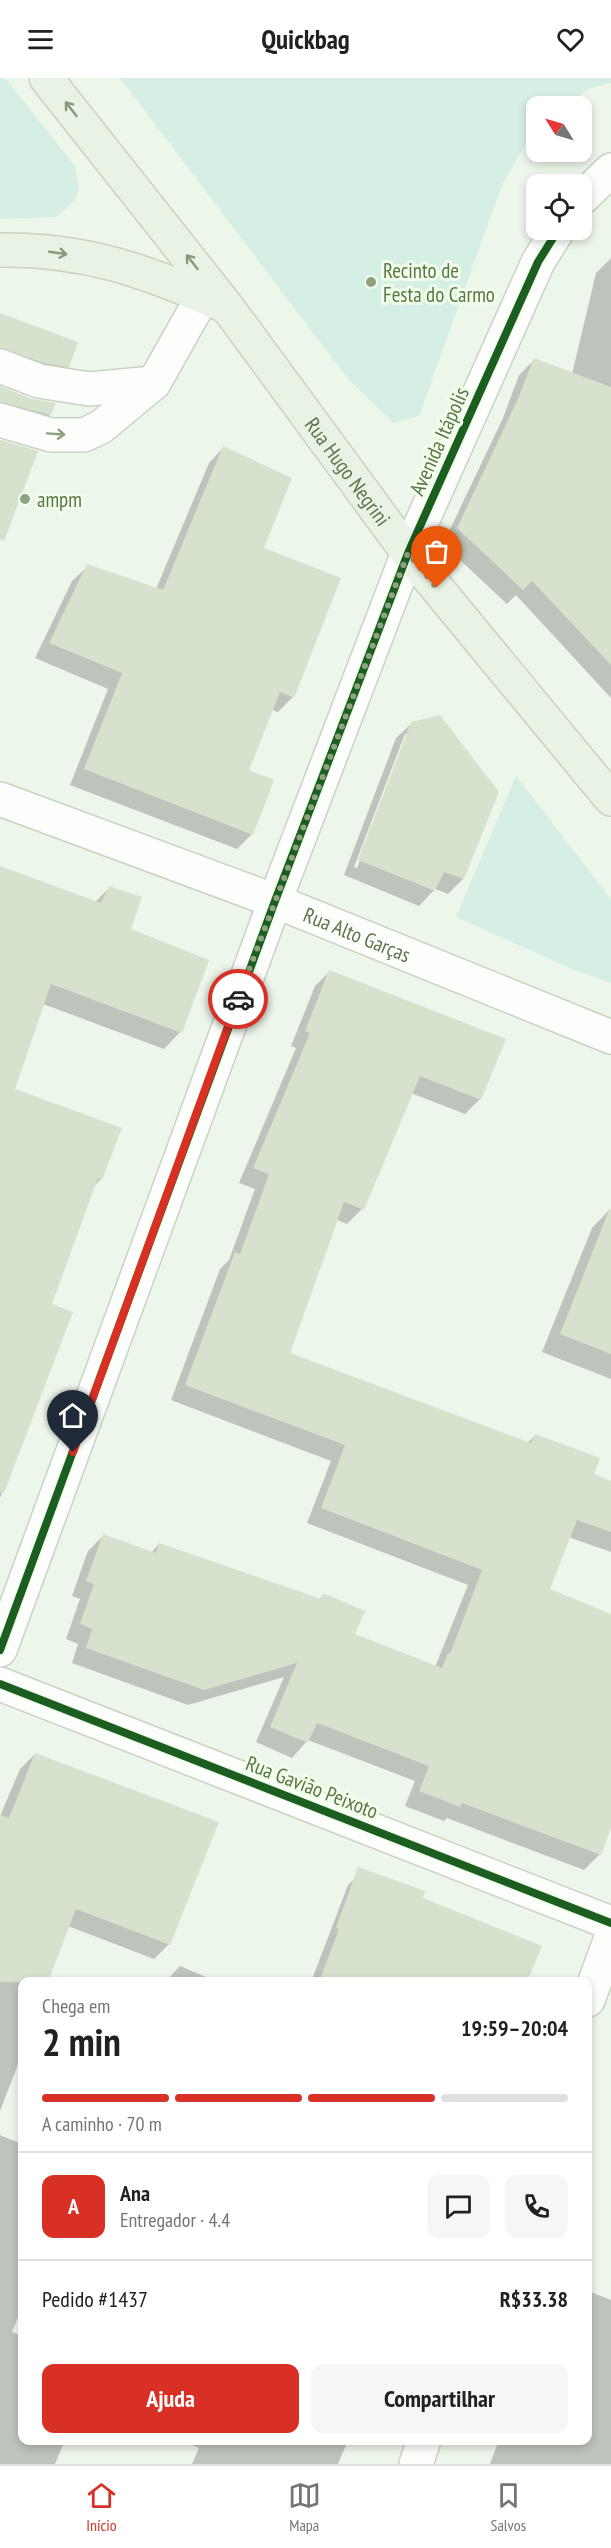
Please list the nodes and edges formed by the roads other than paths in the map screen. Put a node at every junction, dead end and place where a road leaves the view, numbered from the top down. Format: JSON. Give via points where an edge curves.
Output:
{"nodes":[{"id":1,"x":46,"y":78,"type":"edge"},
{"id":2,"x":611,"y":170,"type":"edge"},
{"id":3,"x":592,"y":188,"type":"edge"},
{"id":4,"x":552,"y":240,"type":"edge"},
{"id":5,"x":0,"y":250,"type":"edge"},
{"id":6,"x":215,"y":302,"type":"junction"},
{"id":7,"x":0,"y":366,"type":"edge"},
{"id":8,"x":154,"y":383,"type":"junction"},
{"id":9,"x":0,"y":420,"type":"edge"},
{"id":10,"x":408,"y":553,"type":"junction"},
{"id":11,"x":0,"y":799,"type":"edge"},
{"id":12,"x":611,"y":799,"type":"edge"},
{"id":13,"x":275,"y":901,"type":"junction"},
{"id":14,"x":611,"y":1037,"type":"edge"},
{"id":15,"x":0,"y":1650,"type":"edge"},
{"id":16,"x":0,"y":1684,"type":"edge"},
{"id":17,"x":611,"y":1923,"type":"edge"},
{"id":18,"x":611,"y":1938,"type":"edge"},
{"id":19,"x":592,"y":1989,"type":"edge"},
{"id":20,"x":422,"y":2445,"type":"edge"},
{"id":21,"x":416,"y":2464,"type":"edge"}],
"edges":[{"from":6,"to":1,"type":"main road","name":"Rua Hugo Negrini","one_way":true},
{"from":2,"to":3,"type":"street"},
{"from":4,"to":10,"type":"street","name":"Avenida Itápolis","via":[[538,262]]},
{"from":5,"to":6,"type":"main road","name":"Rua Hugo Negrini","one_way":true,"via":[[35,249],[100,258],[159,277]]},
{"from":6,"to":8,"type":"street"},
{"from":6,"to":10,"type":"main road","name":"Rua Hugo Negrini"},
{"from":7,"to":8,"type":"street","via":[[39,381],[89,389]]},
{"from":9,"to":8,"type":"street","one_way":true,"via":[[51,435],[84,435],[119,414]]},
{"from":10,"to":12,"type":"main road","name":"Rua Hugo Negrini"},
{"from":10,"to":13,"type":"street","name":"Avenida Itápolis"},
{"from":11,"to":13,"type":"street","name":"Rua Alto Garças"},
{"from":13,"to":14,"type":"street","name":"Rua Alto Garças"},
{"from":13,"to":15,"type":"street","name":"Avenida Itápolis"},
{"from":16,"to":17,"type":"street","name":"Rua Gavião Peixoto"},
{"from":18,"to":19,"type":"street"},
{"from":20,"to":21,"type":"street"}]}
